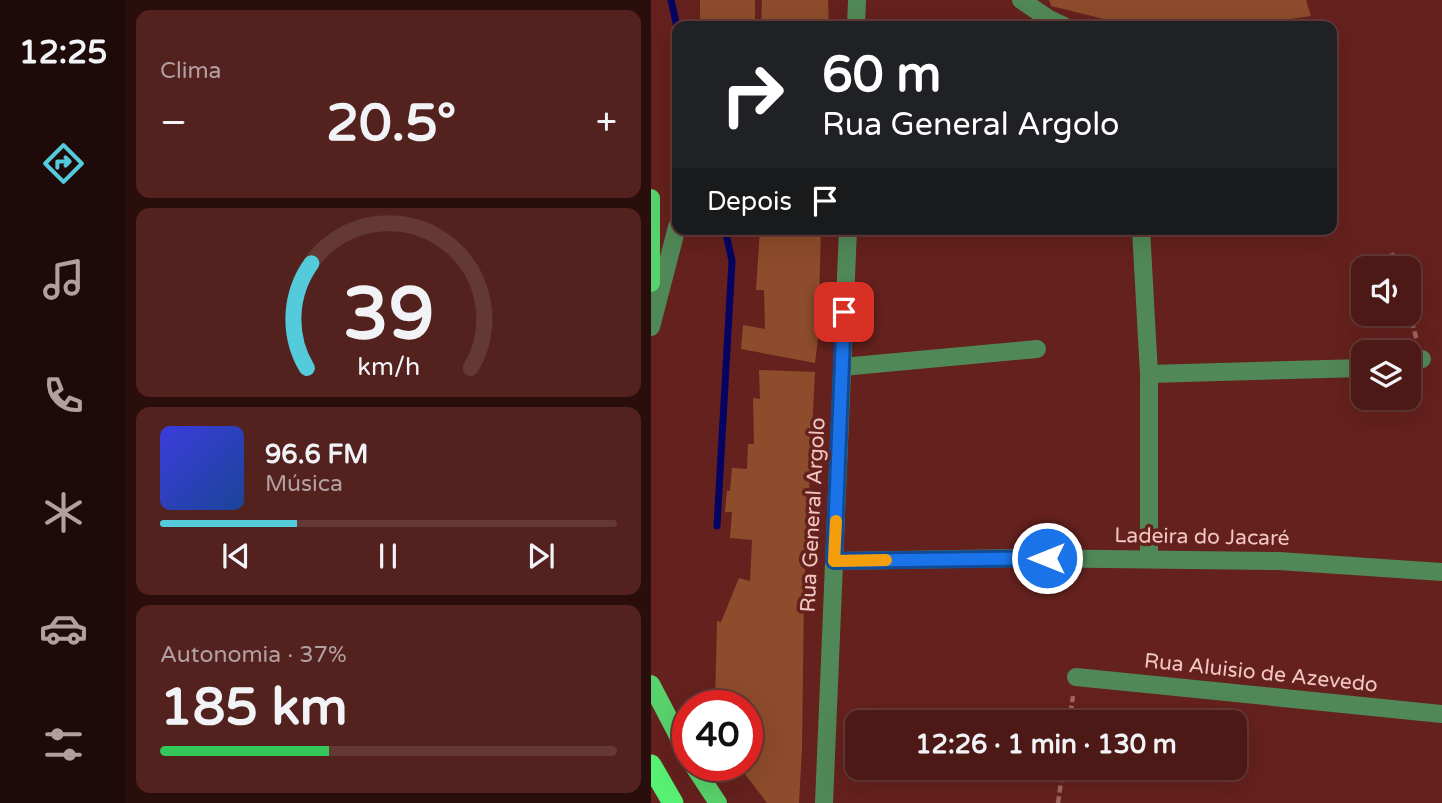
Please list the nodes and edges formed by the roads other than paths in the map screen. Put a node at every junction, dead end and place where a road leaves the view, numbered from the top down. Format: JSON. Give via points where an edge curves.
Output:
{"nodes":[{"id":1,"x":857,"y":0,"type":"edge"},
{"id":2,"x":1021,"y":0,"type":"edge"},
{"id":3,"x":856,"y":21,"type":"edge"},
{"id":4,"x":1053,"y":21,"type":"edge"},
{"id":5,"x":651,"y":198,"type":"edge"},
{"id":6,"x":675,"y":235,"type":"edge"},
{"id":7,"x":848,"y":235,"type":"edge"},
{"id":8,"x":1141,"y":235,"type":"edge"},
{"id":9,"x":651,"y":283,"type":"edge"},
{"id":10,"x":651,"y":327,"type":"edge"},
{"id":11,"x":1037,"y":349,"type":"dead end"},
{"id":12,"x":842,"y":367,"type":"junction"},
{"id":13,"x":1351,"y":368,"type":"edge"},
{"id":14,"x":1149,"y":374,"type":"junction"},
{"id":15,"x":1149,"y":558,"type":"junction"},
{"id":16,"x":834,"y":561,"type":"junction"},
{"id":17,"x":1442,"y":572,"type":"edge"},
{"id":18,"x":1076,"y":677,"type":"road end"},
{"id":19,"x":651,"y":684,"type":"edge"},
{"id":20,"x":1442,"y":714,"type":"edge"},
{"id":21,"x":672,"y":724,"type":"edge"},
{"id":22,"x":651,"y":765,"type":"edge"},
{"id":23,"x":704,"y":781,"type":"edge"},
{"id":24,"x":673,"y":803,"type":"edge"},
{"id":25,"x":718,"y":803,"type":"edge"},
{"id":26,"x":824,"y":803,"type":"edge"}],
"edges":[{"from":1,"to":3,"type":"street"},
{"from":2,"to":4,"type":"street"},
{"from":5,"to":9,"type":"main road"},
{"from":6,"to":10,"type":"street"},
{"from":7,"to":12,"type":"street","name":"Rua General Argolo"},
{"from":8,"to":14,"type":"street"},
{"from":11,"to":12,"type":"street"},
{"from":12,"to":16,"type":"street","name":"Rua General Argolo"},
{"from":13,"to":14,"type":"street"},
{"from":14,"to":15,"type":"street"},
{"from":15,"to":16,"type":"street","name":"Ladeira do Jacaré"},
{"from":15,"to":17,"type":"street","name":"Ladeira do Jacaré"},
{"from":16,"to":26,"type":"street","name":"Rua General Argolo"},
{"from":18,"to":20,"type":"street","name":"Rua Aluisio de Azevedo"},
{"from":19,"to":21,"type":"main road"},
{"from":22,"to":24,"type":"highway"},
{"from":23,"to":25,"type":"main road"}]}
